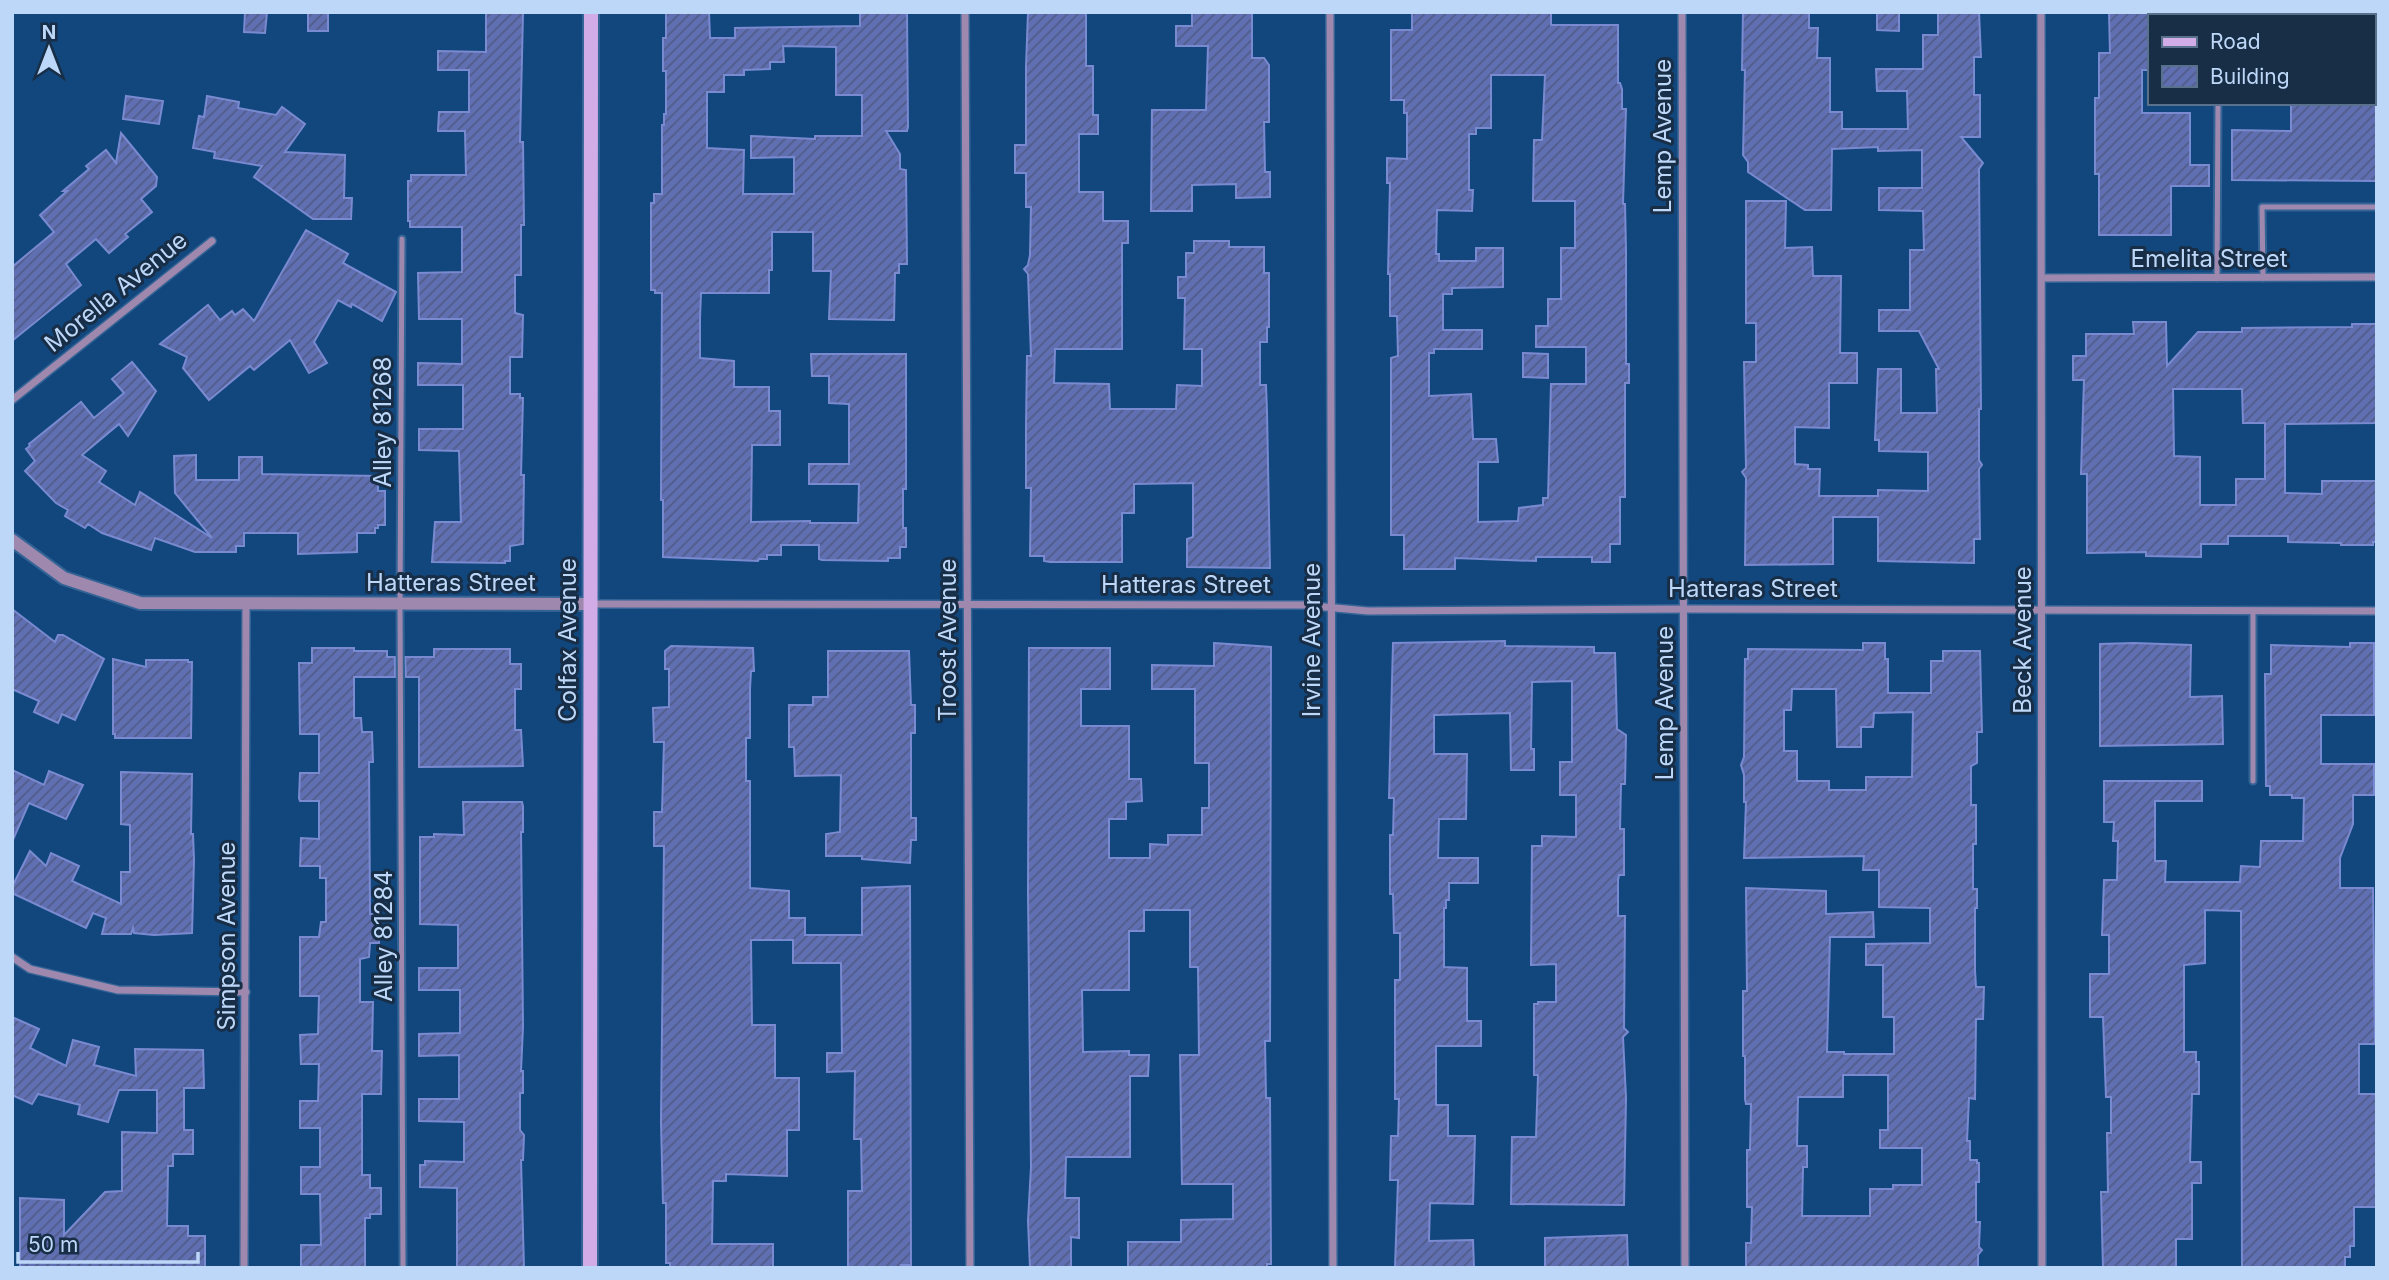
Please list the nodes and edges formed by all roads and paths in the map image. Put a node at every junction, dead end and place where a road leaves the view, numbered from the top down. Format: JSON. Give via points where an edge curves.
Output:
{"nodes":[{"id":1,"x":591,"y":12,"type":"edge"},
{"id":2,"x":965,"y":12,"type":"edge"},
{"id":3,"x":1330,"y":12,"type":"edge"},
{"id":4,"x":1682,"y":12,"type":"edge"},
{"id":5,"x":2041,"y":12,"type":"edge"},
{"id":6,"x":2218,"y":105,"type":"edge"},
{"id":7,"x":2377,"y":207,"type":"edge"},
{"id":8,"x":402,"y":239,"type":"dead end"},
{"id":9,"x":212,"y":241,"type":"dead end"},
{"id":10,"x":2377,"y":277,"type":"edge"},
{"id":11,"x":2042,"y":278,"type":"junction"},
{"id":12,"x":2217,"y":278,"type":"junction"},
{"id":13,"x":2263,"y":278,"type":"junction"},
{"id":14,"x":12,"y":400,"type":"edge"},
{"id":15,"x":12,"y":540,"type":"edge"},
{"id":16,"x":246,"y":604,"type":"junction"},
{"id":17,"x":400,"y":604,"type":"junction"},
{"id":18,"x":591,"y":604,"type":"junction"},
{"id":19,"x":967,"y":606,"type":"junction"},
{"id":20,"x":1331,"y":607,"type":"junction"},
{"id":21,"x":1685,"y":609,"type":"junction"},
{"id":22,"x":2042,"y":611,"type":"junction"},
{"id":23,"x":2253,"y":611,"type":"junction"},
{"id":24,"x":2377,"y":611,"type":"edge"},
{"id":25,"x":2253,"y":781,"type":"dead end"},
{"id":26,"x":12,"y":957,"type":"edge"},
{"id":27,"x":246,"y":992,"type":"junction"},
{"id":28,"x":244,"y":1268,"type":"edge"},
{"id":29,"x":403,"y":1268,"type":"edge"},
{"id":30,"x":590,"y":1268,"type":"edge"},
{"id":31,"x":970,"y":1268,"type":"edge"},
{"id":32,"x":1333,"y":1268,"type":"edge"},
{"id":33,"x":1685,"y":1268,"type":"edge"},
{"id":34,"x":2042,"y":1268,"type":"edge"}],
"edges":[{"from":1,"to":18,"type":"main road","name":"Colfax Avenue"},
{"from":2,"to":19,"type":"street","name":"Troost Avenue"},
{"from":3,"to":20,"type":"street","name":"Irvine Avenue"},
{"from":4,"to":21,"type":"street","name":"Lemp Avenue"},
{"from":5,"to":11,"type":"street","name":"Beck Avenue"},
{"from":6,"to":12,"type":"lane"},
{"from":7,"to":13,"type":"lane","via":[[2262,207]]},
{"from":8,"to":17,"type":"lane","name":"Alley 81268"},
{"from":9,"to":14,"type":"street","name":"Morella Avenue"},
{"from":10,"to":13,"type":"street","name":"Emelita Street"},
{"from":11,"to":12,"type":"street","name":"Emelita Street"},
{"from":11,"to":22,"type":"street","name":"Beck Avenue"},
{"from":12,"to":13,"type":"street","name":"Emelita Street"},
{"from":15,"to":16,"type":"street","name":"Hatteras Street","via":[[64,578],[140,603]]},
{"from":16,"to":17,"type":"street","name":"Hatteras Street"},
{"from":16,"to":27,"type":"street","name":"Simpson Avenue"},
{"from":17,"to":18,"type":"street","name":"Hatteras Street"},
{"from":17,"to":29,"type":"lane","name":"Alley 81284"},
{"from":18,"to":19,"type":"street","name":"Hatteras Street"},
{"from":18,"to":30,"type":"main road","name":"Colfax Avenue"},
{"from":19,"to":20,"type":"street","name":"Hatteras Street"},
{"from":19,"to":31,"type":"street","name":"Troost Avenue"},
{"from":20,"to":21,"type":"street","name":"Hatteras Street","via":[[1368,611]]},
{"from":20,"to":32,"type":"street","name":"Irvine Avenue"},
{"from":21,"to":22,"type":"street","name":"Hatteras Street"},
{"from":21,"to":33,"type":"street","name":"Lemp Avenue"},
{"from":22,"to":23,"type":"street","name":"Hatteras Street"},
{"from":22,"to":34,"type":"street","name":"Beck Avenue"},
{"from":23,"to":24,"type":"street","name":"Hatteras Street"},
{"from":23,"to":25,"type":"lane"},
{"from":26,"to":27,"type":"street","via":[[30,969],[118,990]]},
{"from":27,"to":28,"type":"street","name":"Simpson Avenue"}]}
